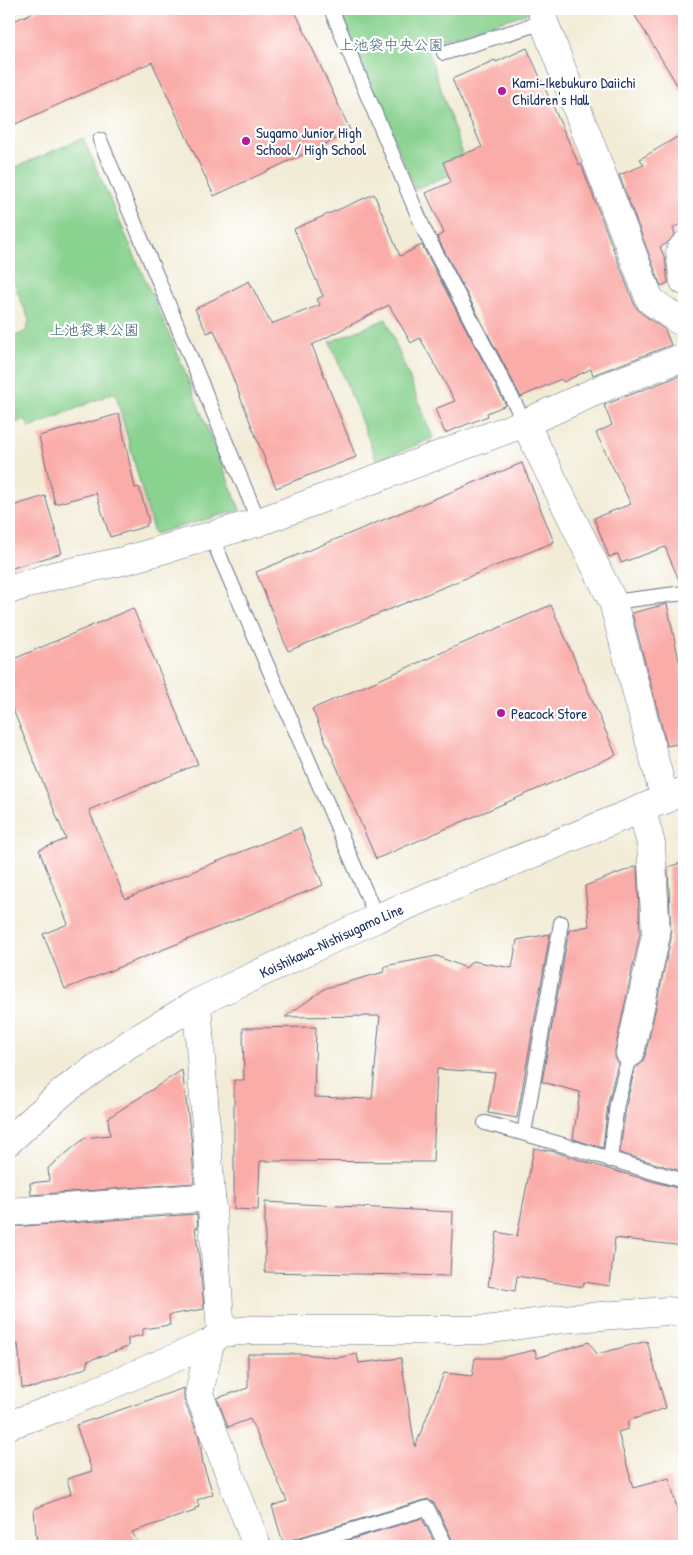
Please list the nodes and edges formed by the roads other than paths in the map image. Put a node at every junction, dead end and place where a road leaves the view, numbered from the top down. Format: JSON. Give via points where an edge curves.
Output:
{"nodes":[{"id":1,"x":331,"y":9,"type":"edge"},
{"id":2,"x":543,"y":16,"type":"edge"},
{"id":3,"x":444,"y":53,"type":"dead end"},
{"id":4,"x":100,"y":140,"type":"dead end"},
{"id":5,"x":684,"y":246,"type":"edge"},
{"id":6,"x":684,"y":281,"type":"edge"},
{"id":7,"x":684,"y":318,"type":"edge"},
{"id":8,"x":684,"y":357,"type":"edge"},
{"id":9,"x":525,"y":423,"type":"junction"},
{"id":10,"x":259,"y":522,"type":"junction"},
{"id":11,"x":212,"y":536,"type":"junction"},
{"id":12,"x":9,"y":590,"type":"edge"},
{"id":13,"x":684,"y":593,"type":"edge"},
{"id":14,"x":613,"y":602,"type":"junction"},
{"id":15,"x":664,"y":800,"type":"edge"},
{"id":16,"x":377,"y":918,"type":"junction"},
{"id":17,"x":560,"y":923,"type":"dead end"},
{"id":18,"x":197,"y":1003,"type":"junction"},
{"id":19,"x":630,"y":1053,"type":"joint"},
{"id":20,"x":485,"y":1123,"type":"dead end"},
{"id":21,"x":524,"y":1133,"type":"junction"},
{"id":22,"x":9,"y":1141,"type":"edge"},
{"id":23,"x":610,"y":1160,"type":"junction"},
{"id":24,"x":684,"y":1181,"type":"edge"},
{"id":25,"x":211,"y":1197,"type":"junction"},
{"id":26,"x":9,"y":1212,"type":"edge"},
{"id":27,"x":684,"y":1313,"type":"edge"},
{"id":28,"x":215,"y":1338,"type":"junction"},
{"id":29,"x":9,"y":1425,"type":"edge"},
{"id":30,"x":257,"y":1546,"type":"edge"},
{"id":31,"x":299,"y":1546,"type":"edge"},
{"id":32,"x":446,"y":1546,"type":"edge"}],
"edges":[{"from":1,"to":9,"type":"lane","via":[[425,232]]},
{"from":2,"to":3,"type":"lane"},
{"from":2,"to":7,"type":"street","via":[[650,300],[678,320]]},
{"from":4,"to":10,"type":"lane"},
{"from":5,"to":6,"type":"street","via":[[680,251]]},
{"from":8,"to":9,"type":"street"},
{"from":9,"to":10,"type":"street"},
{"from":9,"to":14,"type":"street"},
{"from":10,"to":11,"type":"street"},
{"from":11,"to":12,"type":"street"},
{"from":11,"to":16,"type":"lane"},
{"from":13,"to":14,"type":"lane"},
{"from":14,"to":15,"type":"street"},
{"from":15,"to":16,"type":"street","name":"Koishikawa-Nishisugamo Line"},
{"from":15,"to":19,"type":"street","via":[[651,844],[656,935]]},
{"from":16,"to":18,"type":"street","name":"Koishikawa-Nishisugamo Line"},
{"from":17,"to":21,"type":"lane"},
{"from":18,"to":22,"type":"street","name":"Koishikawa-Nishisugamo Line","via":[[129,1044],[64,1091]]},
{"from":18,"to":25,"type":"street"},
{"from":19,"to":23,"type":"lane","via":[[617,1104]]},
{"from":20,"to":21,"type":"lane"},
{"from":21,"to":23,"type":"lane"},
{"from":23,"to":24,"type":"lane"},
{"from":25,"to":26,"type":"street"},
{"from":25,"to":28,"type":"street"},
{"from":27,"to":28,"type":"street","via":[[667,1310],[572,1318],[485,1330],[252,1330]]},
{"from":28,"to":29,"type":"street","via":[[54,1409]]},
{"from":28,"to":30,"type":"street","via":[[199,1394]]},
{"from":31,"to":32,"type":"lane","via":[[428,1508]]}]}
